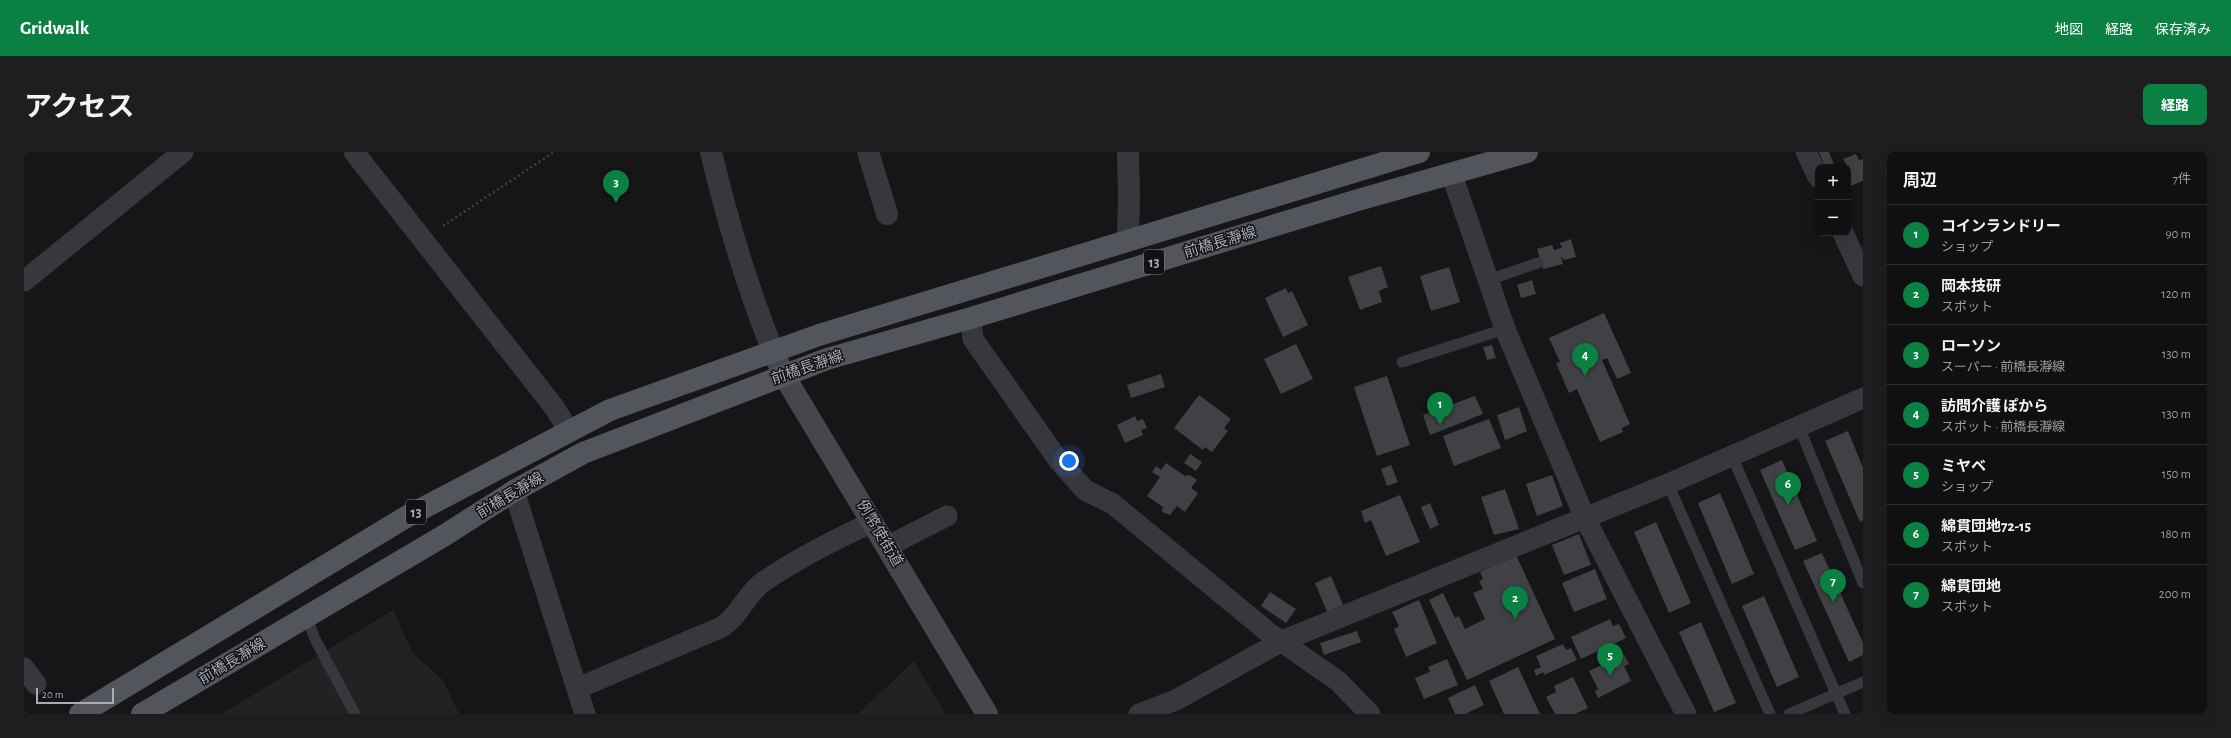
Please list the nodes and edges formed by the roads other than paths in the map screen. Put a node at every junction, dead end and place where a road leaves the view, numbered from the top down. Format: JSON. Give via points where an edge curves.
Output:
{"nodes":[{"id":1,"x":184,"y":152,"type":"edge"},
{"id":2,"x":354,"y":152,"type":"edge"},
{"id":3,"x":711,"y":152,"type":"edge"},
{"id":4,"x":868,"y":152,"type":"edge"},
{"id":5,"x":1128,"y":152,"type":"edge"},
{"id":6,"x":1419,"y":152,"type":"edge"},
{"id":7,"x":1527,"y":152,"type":"edge"},
{"id":8,"x":1806,"y":152,"type":"edge"},
{"id":9,"x":1815,"y":172,"type":"edge"},
{"id":10,"x":1452,"y":175,"type":"junction"},
{"id":11,"x":887,"y":214,"type":"dead end"},
{"id":12,"x":1844,"y":236,"type":"edge"},
{"id":13,"x":1128,"y":240,"type":"junction"},
{"id":14,"x":1538,"y":263,"type":"dead end"},
{"id":15,"x":1863,"y":276,"type":"edge"},
{"id":16,"x":1488,"y":280,"type":"junction"},
{"id":17,"x":24,"y":281,"type":"edge"},
{"id":18,"x":972,"y":318,"type":"junction"},
{"id":19,"x":1505,"y":329,"type":"junction"},
{"id":20,"x":773,"y":351,"type":"junction"},
{"id":21,"x":1402,"y":362,"type":"dead end"},
{"id":22,"x":783,"y":374,"type":"junction"},
{"id":23,"x":1863,"y":398,"type":"edge"},
{"id":24,"x":1799,"y":427,"type":"junction"},
{"id":25,"x":569,"y":431,"type":"junction"},
{"id":26,"x":1732,"y":456,"type":"junction"},
{"id":27,"x":1668,"y":484,"type":"junction"},
{"id":28,"x":514,"y":491,"type":"junction"},
{"id":29,"x":947,"y":516,"type":"dead end"},
{"id":30,"x":1585,"y":518,"type":"junction"},
{"id":31,"x":873,"y":522,"type":"junction"},
{"id":32,"x":888,"y":546,"type":"junction"},
{"id":33,"x":1863,"y":583,"type":"edge"},
{"id":34,"x":306,"y":617,"type":"junction"},
{"id":35,"x":1282,"y":641,"type":"junction"},
{"id":36,"x":1863,"y":682,"type":"edge"},
{"id":37,"x":578,"y":688,"type":"junction"},
{"id":38,"x":1836,"y":694,"type":"junction"},
{"id":39,"x":80,"y":714,"type":"edge"},
{"id":40,"x":142,"y":714,"type":"edge"},
{"id":41,"x":355,"y":714,"type":"edge"},
{"id":42,"x":585,"y":714,"type":"edge"},
{"id":43,"x":987,"y":714,"type":"edge"},
{"id":44,"x":1139,"y":714,"type":"edge"},
{"id":45,"x":1370,"y":714,"type":"edge"},
{"id":46,"x":1686,"y":714,"type":"edge"},
{"id":47,"x":1770,"y":714,"type":"edge"},
{"id":48,"x":1789,"y":714,"type":"edge"},
{"id":49,"x":1845,"y":714,"type":"edge"}],
"edges":[{"from":1,"to":17,"type":"street"},
{"from":2,"to":25,"type":"street"},
{"from":3,"to":20,"type":"street","via":[[746,276]]},
{"from":4,"to":11,"type":"street"},
{"from":5,"to":13,"type":"street"},
{"from":6,"to":13,"type":"main road","name":"前橋長瀞線","number":"13"},
{"from":7,"to":10,"type":"main road","name":"前橋長瀞線","number":"13"},
{"from":8,"to":9,"type":"street"},
{"from":10,"to":16,"type":"street"},
{"from":10,"to":18,"type":"main road","name":"前橋長瀞線","number":"13","via":[[1350,203]]},
{"from":12,"to":15,"type":"street"},
{"from":13,"to":20,"type":"main road","name":"前橋長瀞線","number":"13"},
{"from":14,"to":16,"type":"lane"},
{"from":16,"to":19,"type":"street"},
{"from":18,"to":22,"type":"main road","name":"前橋長瀞線","number":"13","via":[[827,358]]},
{"from":18,"to":35,"type":"street","via":[[973,339],[1059,461],[1085,490],[1113,504]]},
{"from":19,"to":21,"type":"lane"},
{"from":19,"to":30,"type":"street"},
{"from":20,"to":22,"type":"main road","name":"例幣使街道"},
{"from":20,"to":25,"type":"main road","name":"前橋長瀞線","number":"13","via":[[610,410]]},
{"from":22,"to":28,"type":"main road","name":"前橋長瀞線","number":"13","via":[[583,453]]},
{"from":22,"to":31,"type":"main road","name":"例幣使街道"},
{"from":23,"to":24,"type":"street"},
{"from":24,"to":26,"type":"street"},
{"from":24,"to":33,"type":"lane"},
{"from":25,"to":39,"type":"main road","name":"前橋長瀞線","number":"13","via":[[406,517]]},
{"from":26,"to":27,"type":"street"},
{"from":26,"to":38,"type":"lane"},
{"from":27,"to":30,"type":"street"},
{"from":27,"to":47,"type":"lane"},
{"from":28,"to":34,"type":"main road","name":"前橋長瀞線","number":"13"},
{"from":28,"to":37,"type":"street"},
{"from":29,"to":32,"type":"street"},
{"from":30,"to":35,"type":"street"},
{"from":30,"to":46,"type":"street"},
{"from":31,"to":32,"type":"main road","name":"例幣使街道"},
{"from":31,"to":37,"type":"street","via":[[762,583],[733,620],[722,627]]},
{"from":32,"to":43,"type":"main road","name":"例幣使街道"},
{"from":34,"to":40,"type":"main road","name":"前橋長瀞線","number":"13"},
{"from":34,"to":41,"type":"lane"},
{"from":35,"to":44,"type":"street","via":[[1176,700]]},
{"from":35,"to":45,"type":"street","via":[[1338,681]]},
{"from":36,"to":38,"type":"lane"},
{"from":37,"to":42,"type":"street"},
{"from":38,"to":48,"type":"lane"},
{"from":38,"to":49,"type":"lane"}]}
